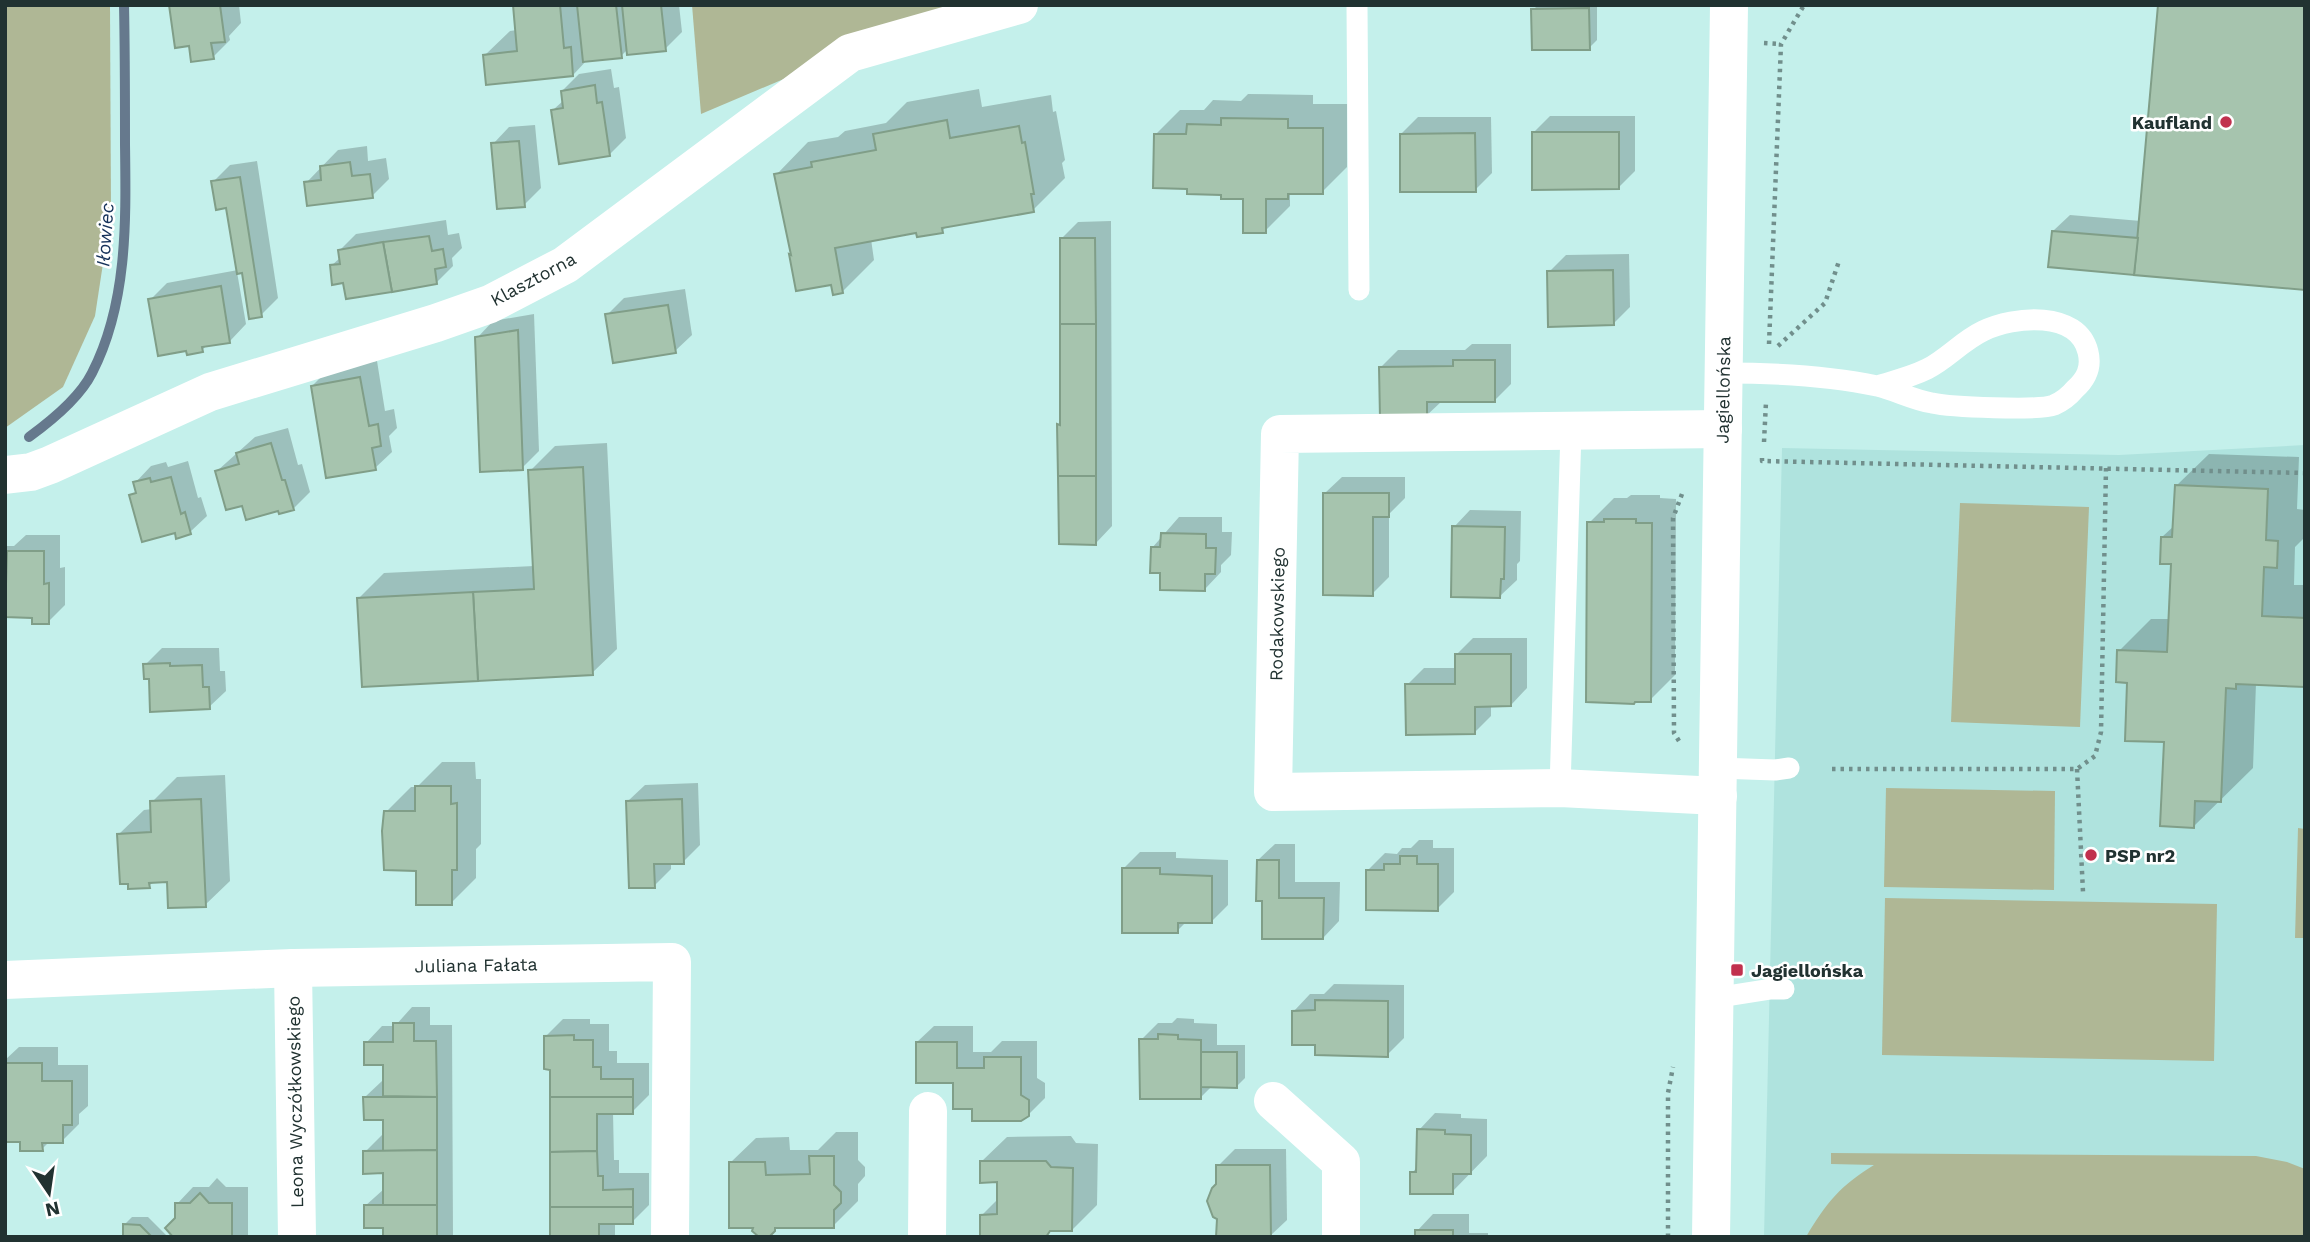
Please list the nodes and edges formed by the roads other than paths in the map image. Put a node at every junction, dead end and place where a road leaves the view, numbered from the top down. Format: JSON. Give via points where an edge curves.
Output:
{"nodes":[{"id":1,"x":1019,"y":5,"type":"edge"},
{"id":2,"x":1357,"y":5,"type":"edge"},
{"id":3,"x":1729,"y":5,"type":"edge"},
{"id":4,"x":1359,"y":290,"type":"dead end"},
{"id":5,"x":1724,"y":373,"type":"junction"},
{"id":6,"x":1877,"y":386,"type":"junction"},
{"id":7,"x":1723,"y":429,"type":"junction"},
{"id":8,"x":1571,"y":431,"type":"junction"},
{"id":9,"x":5,"y":475,"type":"edge"},
{"id":10,"x":1789,"y":768,"type":"dead end"},
{"id":11,"x":1718,"y":782,"type":"junction"},
{"id":12,"x":1560,"y":789,"type":"junction"},
{"id":13,"x":293,"y":968,"type":"junction"},
{"id":14,"x":5,"y":980,"type":"edge"},
{"id":15,"x":1784,"y":989,"type":"dead end"},
{"id":16,"x":1714,"y":998,"type":"junction"},
{"id":17,"x":1273,"y":1101,"type":"dead end"},
{"id":18,"x":928,"y":1111,"type":"dead end"},
{"id":19,"x":297,"y":1237,"type":"edge"},
{"id":20,"x":670,"y":1237,"type":"edge"},
{"id":21,"x":927,"y":1237,"type":"edge"},
{"id":22,"x":1341,"y":1237,"type":"edge"},
{"id":23,"x":1711,"y":1237,"type":"edge"}],
"edges":[{"from":1,"to":9,"type":"street","name":"Klasztorna","via":[[850,53],[565,265],[490,304],[210,392],[51,465]]},
{"from":2,"to":4,"type":"lane"},
{"from":3,"to":5,"type":"street","name":"Jagiellońska"},
{"from":5,"to":6,"type":"lane","via":[[1768,373]]},
{"from":5,"to":7,"type":"street","name":"Jagiellońska"},
{"from":6,"to":6,"type":"lane","via":[[1933,403],[2053,406],[2087,376],[2089,358],[2077,331],[2059,323],[2018,320],[1982,331],[1924,370]]},
{"from":7,"to":8,"type":"street","name":"Rodakowskiego"},
{"from":7,"to":11,"type":"street","name":"Jagiellońska"},
{"from":8,"to":12,"type":"lane"},
{"from":8,"to":12,"type":"street","name":"Rodakowskiego","via":[[1280,435],[1273,792]]},
{"from":10,"to":11,"type":"lane"},
{"from":11,"to":12,"type":"street","name":"Rodakowskiego"},
{"from":11,"to":16,"type":"street","name":"Jagiellońska"},
{"from":13,"to":14,"type":"street","name":"Juliana Fałata"},
{"from":13,"to":19,"type":"street","name":"Leona Wyczółkowskiego"},
{"from":13,"to":20,"type":"street","name":"Juliana Fałata","via":[[672,962]]},
{"from":15,"to":16,"type":"lane"},
{"from":16,"to":23,"type":"street","name":"Jagiellońska"},
{"from":17,"to":22,"type":"street","via":[[1341,1162]]},
{"from":18,"to":21,"type":"street"}]}
